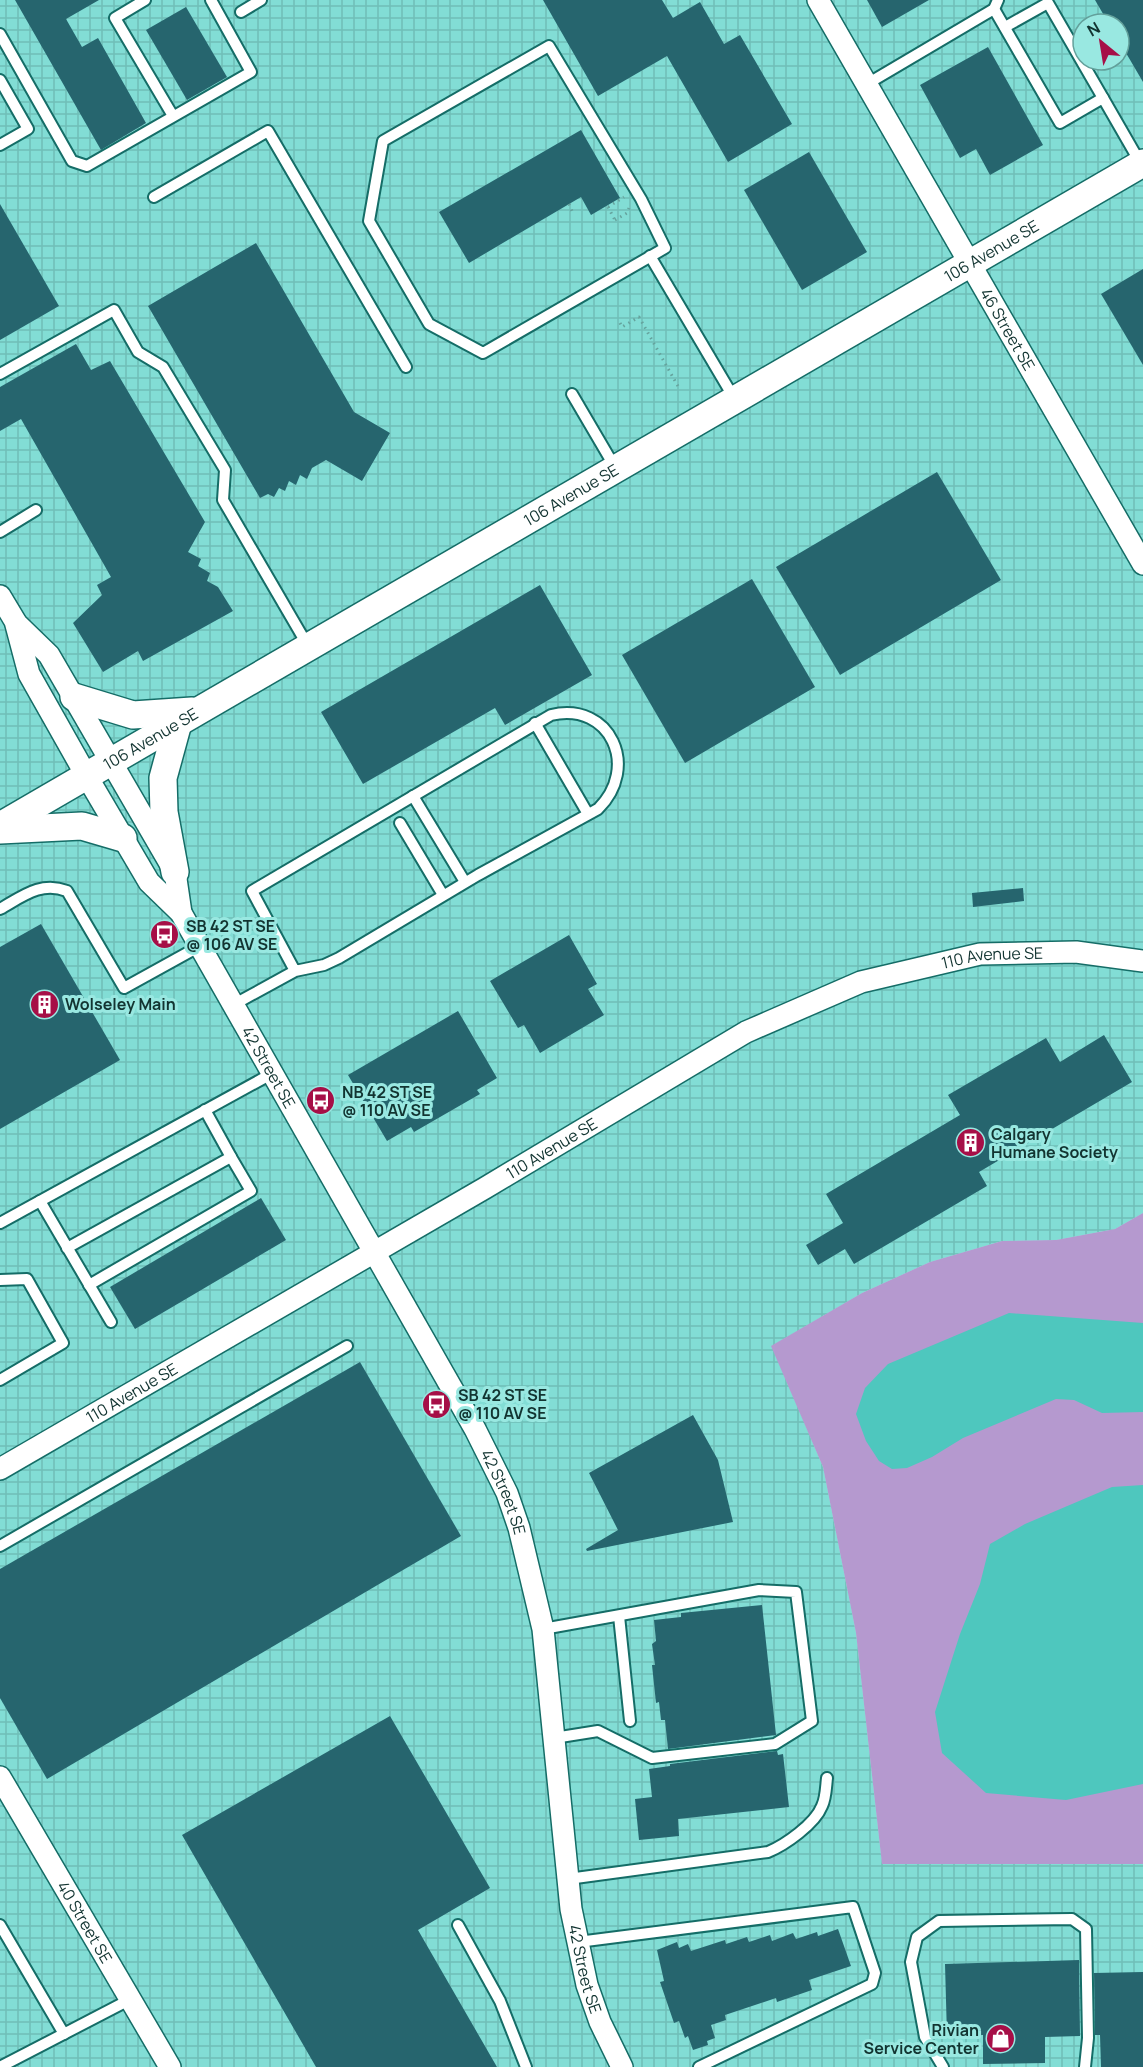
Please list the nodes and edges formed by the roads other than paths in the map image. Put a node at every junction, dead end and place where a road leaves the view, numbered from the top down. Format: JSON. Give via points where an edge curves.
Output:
{"nodes":[{"id":1,"x":145,"y":0,"type":"edge"},
{"id":2,"x":211,"y":0,"type":"edge"},
{"id":3,"x":261,"y":0,"type":"edge"},
{"id":4,"x":818,"y":0,"type":"edge"},
{"id":5,"x":996,"y":5,"type":"edge"},
{"id":6,"x":241,"y":12,"type":"dead end"},
{"id":7,"x":1005,"y":27,"type":"junction"},
{"id":8,"x":0,"y":34,"type":"edge"},
{"id":9,"x":0,"y":80,"type":"edge"},
{"id":10,"x":867,"y":84,"type":"junction"},
{"id":11,"x":1103,"y":98,"type":"junction"},
{"id":12,"x":173,"y":116,"type":"junction"},
{"id":13,"x":0,"y":145,"type":"edge"},
{"id":14,"x":1142,"y":164,"type":"edge"},
{"id":15,"x":154,"y":197,"type":"dead end"},
{"id":16,"x":650,"y":256,"type":"junction"},
{"id":17,"x":970,"y":263,"type":"junction"},
{"id":18,"x":406,"y":367,"type":"dead end"},
{"id":19,"x":0,"y":374,"type":"edge"},
{"id":20,"x":572,"y":394,"type":"dead end"},
{"id":21,"x":735,"y":400,"type":"junction"},
{"id":22,"x":616,"y":469,"type":"junction"},
{"id":23,"x":36,"y":510,"type":"dead end"},
{"id":24,"x":0,"y":532,"type":"edge"},
{"id":25,"x":1143,"y":564,"type":"edge"},
{"id":26,"x":0,"y":596,"type":"edge"},
{"id":27,"x":15,"y":621,"type":"junction"},
{"id":28,"x":309,"y":647,"type":"junction"},
{"id":29,"x":74,"y":697,"type":"junction"},
{"id":30,"x":189,"y":717,"type":"junction"},
{"id":31,"x":535,"y":723,"type":"junction"},
{"id":32,"x":110,"y":762,"type":"junction"},
{"id":33,"x":86,"y":775,"type":"junction"},
{"id":34,"x":413,"y":796,"type":"junction"},
{"id":35,"x":588,"y":814,"type":"junction"},
{"id":36,"x":400,"y":823,"type":"dead end"},
{"id":37,"x":0,"y":828,"type":"edge"},
{"id":38,"x":123,"y":838,"type":"junction"},
{"id":39,"x":175,"y":872,"type":"junction"},
{"id":40,"x":465,"y":882,"type":"junction"},
{"id":41,"x":443,"y":895,"type":"junction"},
{"id":42,"x":0,"y":909,"type":"edge"},
{"id":43,"x":181,"y":913,"type":"junction"},
{"id":44,"x":200,"y":946,"type":"junction"},
{"id":45,"x":1143,"y":961,"type":"edge"},
{"id":46,"x":295,"y":971,"type":"junction"},
{"id":47,"x":233,"y":1005,"type":"junction"},
{"id":48,"x":273,"y":1073,"type":"junction"},
{"id":49,"x":205,"y":1110,"type":"junction"},
{"id":50,"x":231,"y":1156,"type":"junction"},
{"id":51,"x":40,"y":1201,"type":"junction"},
{"id":52,"x":0,"y":1223,"type":"edge"},
{"id":53,"x":67,"y":1248,"type":"junction"},
{"id":54,"x":374,"y":1251,"type":"junction"},
{"id":55,"x":0,"y":1280,"type":"edge"},
{"id":56,"x":89,"y":1285,"type":"junction"},
{"id":57,"x":111,"y":1322,"type":"dead end"},
{"id":58,"x":347,"y":1346,"type":"dead end"},
{"id":59,"x":0,"y":1380,"type":"edge"},
{"id":60,"x":0,"y":1469,"type":"edge"},
{"id":61,"x":0,"y":1546,"type":"edge"},
{"id":62,"x":619,"y":1616,"type":"junction"},
{"id":63,"x":543,"y":1629,"type":"junction"},
{"id":64,"x":630,"y":1721,"type":"dead end"},
{"id":65,"x":554,"y":1738,"type":"junction"},
{"id":66,"x":0,"y":1777,"type":"edge"},
{"id":67,"x":828,"y":1778,"type":"dead end"},
{"id":68,"x":568,"y":1879,"type":"junction"},
{"id":69,"x":0,"y":1925,"type":"edge"},
{"id":70,"x":458,"y":1925,"type":"dead end"},
{"id":71,"x":578,"y":1941,"type":"junction"},
{"id":72,"x":131,"y":1999,"type":"junction"},
{"id":73,"x":64,"y":2034,"type":"junction"},
{"id":74,"x":0,"y":2067,"type":"edge"},
{"id":75,"x":170,"y":2067,"type":"edge"},
{"id":76,"x":526,"y":2067,"type":"edge"},
{"id":77,"x":622,"y":2067,"type":"edge"},
{"id":78,"x":699,"y":2067,"type":"edge"},
{"id":79,"x":943,"y":2067,"type":"edge"},
{"id":80,"x":1084,"y":2067,"type":"edge"}],
"edges":[{"from":1,"to":12,"type":"lane","via":[[115,18]]},
{"from":2,"to":12,"type":"lane","via":[[251,72]]},
{"from":3,"to":6,"type":"lane"},
{"from":4,"to":10,"type":"street","name":"46 Street SE"},
{"from":5,"to":7,"type":"lane"},
{"from":5,"to":10,"type":"lane"},
{"from":7,"to":11,"type":"lane","via":[[1048,3]]},
{"from":7,"to":11,"type":"lane","via":[[1060,123]]},
{"from":8,"to":12,"type":"lane","via":[[72,161],[87,166]]},
{"from":9,"to":13,"type":"lane","via":[[28,129]]},
{"from":10,"to":17,"type":"street","name":"46 Street SE"},
{"from":11,"to":14,"type":"lane"},
{"from":14,"to":17,"type":"street","name":"106 Avenue SE"},
{"from":15,"to":18,"type":"lane","via":[[268,131]]},
{"from":16,"to":16,"type":"lane","via":[[483,353],[429,324],[369,221],[383,141],[549,46],[641,199],[665,248]]},
{"from":16,"to":21,"type":"lane"},
{"from":17,"to":21,"type":"street","name":"106 Avenue SE"},
{"from":17,"to":25,"type":"street","name":"46 Street SE"},
{"from":19,"to":28,"type":"lane","via":[[114,310],[138,352],[163,367],[225,470],[223,500]]},
{"from":20,"to":22,"type":"lane"},
{"from":21,"to":22,"type":"street","name":"106 Avenue SE"},
{"from":22,"to":28,"type":"street","name":"106 Avenue SE"},
{"from":23,"to":24,"type":"lane"},
{"from":26,"to":27,"type":"street","name":"42 Street SE"},
{"from":27,"to":29,"type":"street","name":"42 Street SE","via":[[49,655]]},
{"from":27,"to":33,"type":"street","name":"42 Street SE","via":[[28,674]]},
{"from":28,"to":30,"type":"street","name":"106 Avenue SE"},
{"from":29,"to":30,"type":"street","via":[[133,715]]},
{"from":29,"to":32,"type":"street","name":"42 Street SE"},
{"from":30,"to":32,"type":"street","name":"106 Avenue SE"},
{"from":30,"to":39,"type":"street","via":[[163,778],[164,812]]},
{"from":31,"to":34,"type":"lane"},
{"from":31,"to":35,"type":"lane"},
{"from":31,"to":35,"type":"lane","via":[[568,711],[589,716],[609,734],[619,757],[615,781],[609,798]]},
{"from":32,"to":33,"type":"street","name":"106 Avenue SE"},
{"from":32,"to":39,"type":"street","name":"42 Street SE"},
{"from":33,"to":37,"type":"street","name":"106 Avenue SE"},
{"from":33,"to":38,"type":"street","name":"42 Street SE"},
{"from":34,"to":40,"type":"lane"},
{"from":34,"to":46,"type":"lane","via":[[252,891]]},
{"from":35,"to":40,"type":"lane"},
{"from":36,"to":41,"type":"lane"},
{"from":37,"to":38,"type":"street","via":[[82,826]]},
{"from":38,"to":43,"type":"street","name":"42 Street SE","via":[[149,882]]},
{"from":39,"to":43,"type":"street","name":"42 Street SE"},
{"from":40,"to":41,"type":"lane"},
{"from":41,"to":46,"type":"lane","via":[[339,958]]},
{"from":42,"to":44,"type":"lane","via":[[52,885],[67,891],[124,988]]},
{"from":43,"to":44,"type":"street","name":"42 Street SE"},
{"from":44,"to":47,"type":"street","name":"42 Street SE"},
{"from":45,"to":54,"type":"street","name":"110 Avenue SE","via":[[1076,951],[980,954],[861,982],[746,1032]]},
{"from":46,"to":47,"type":"lane"},
{"from":47,"to":48,"type":"street","name":"42 Street SE"},
{"from":48,"to":49,"type":"lane"},
{"from":48,"to":54,"type":"street","name":"42 Street SE"},
{"from":49,"to":50,"type":"lane"},
{"from":49,"to":51,"type":"lane"},
{"from":50,"to":53,"type":"lane"},
{"from":50,"to":56,"type":"lane","via":[[250,1191]]},
{"from":51,"to":52,"type":"lane"},
{"from":51,"to":53,"type":"lane"},
{"from":53,"to":56,"type":"lane"},
{"from":54,"to":60,"type":"street","name":"110 Avenue SE"},
{"from":54,"to":63,"type":"street","name":"42 Street SE","via":[[507,1493]]},
{"from":55,"to":59,"type":"lane","via":[[27,1279],[63,1343]]},
{"from":56,"to":57,"type":"lane"},
{"from":58,"to":61,"type":"lane"},
{"from":62,"to":63,"type":"lane"},
{"from":62,"to":64,"type":"lane"},
{"from":62,"to":65,"type":"lane","via":[[759,1590],[796,1592],[812,1721],[775,1744],[652,1758],[598,1731]]},
{"from":63,"to":65,"type":"street","name":"42 Street SE"},
{"from":65,"to":68,"type":"street","name":"42 Street SE"},
{"from":66,"to":72,"type":"street","name":"40 Street SE"},
{"from":67,"to":68,"type":"lane","via":[[822,1807],[799,1833],[768,1852]]},
{"from":68,"to":71,"type":"street","name":"42 Street SE"},
{"from":69,"to":73,"type":"lane"},
{"from":70,"to":76,"type":"lane","via":[[500,2001]]},
{"from":71,"to":77,"type":"street","name":"42 Street SE","via":[[587,1985]]},
{"from":71,"to":78,"type":"lane","via":[[853,1907],[875,1973],[872,1984]]},
{"from":72,"to":73,"type":"lane"},
{"from":72,"to":75,"type":"street","name":"40 Street SE"},
{"from":73,"to":74,"type":"lane"},
{"from":79,"to":80,"type":"lane","via":[[925,2037],[911,1962],[917,1937],[939,1921],[1061,1919],[1072,1919],[1086,1929],[1088,2038]]}]}
